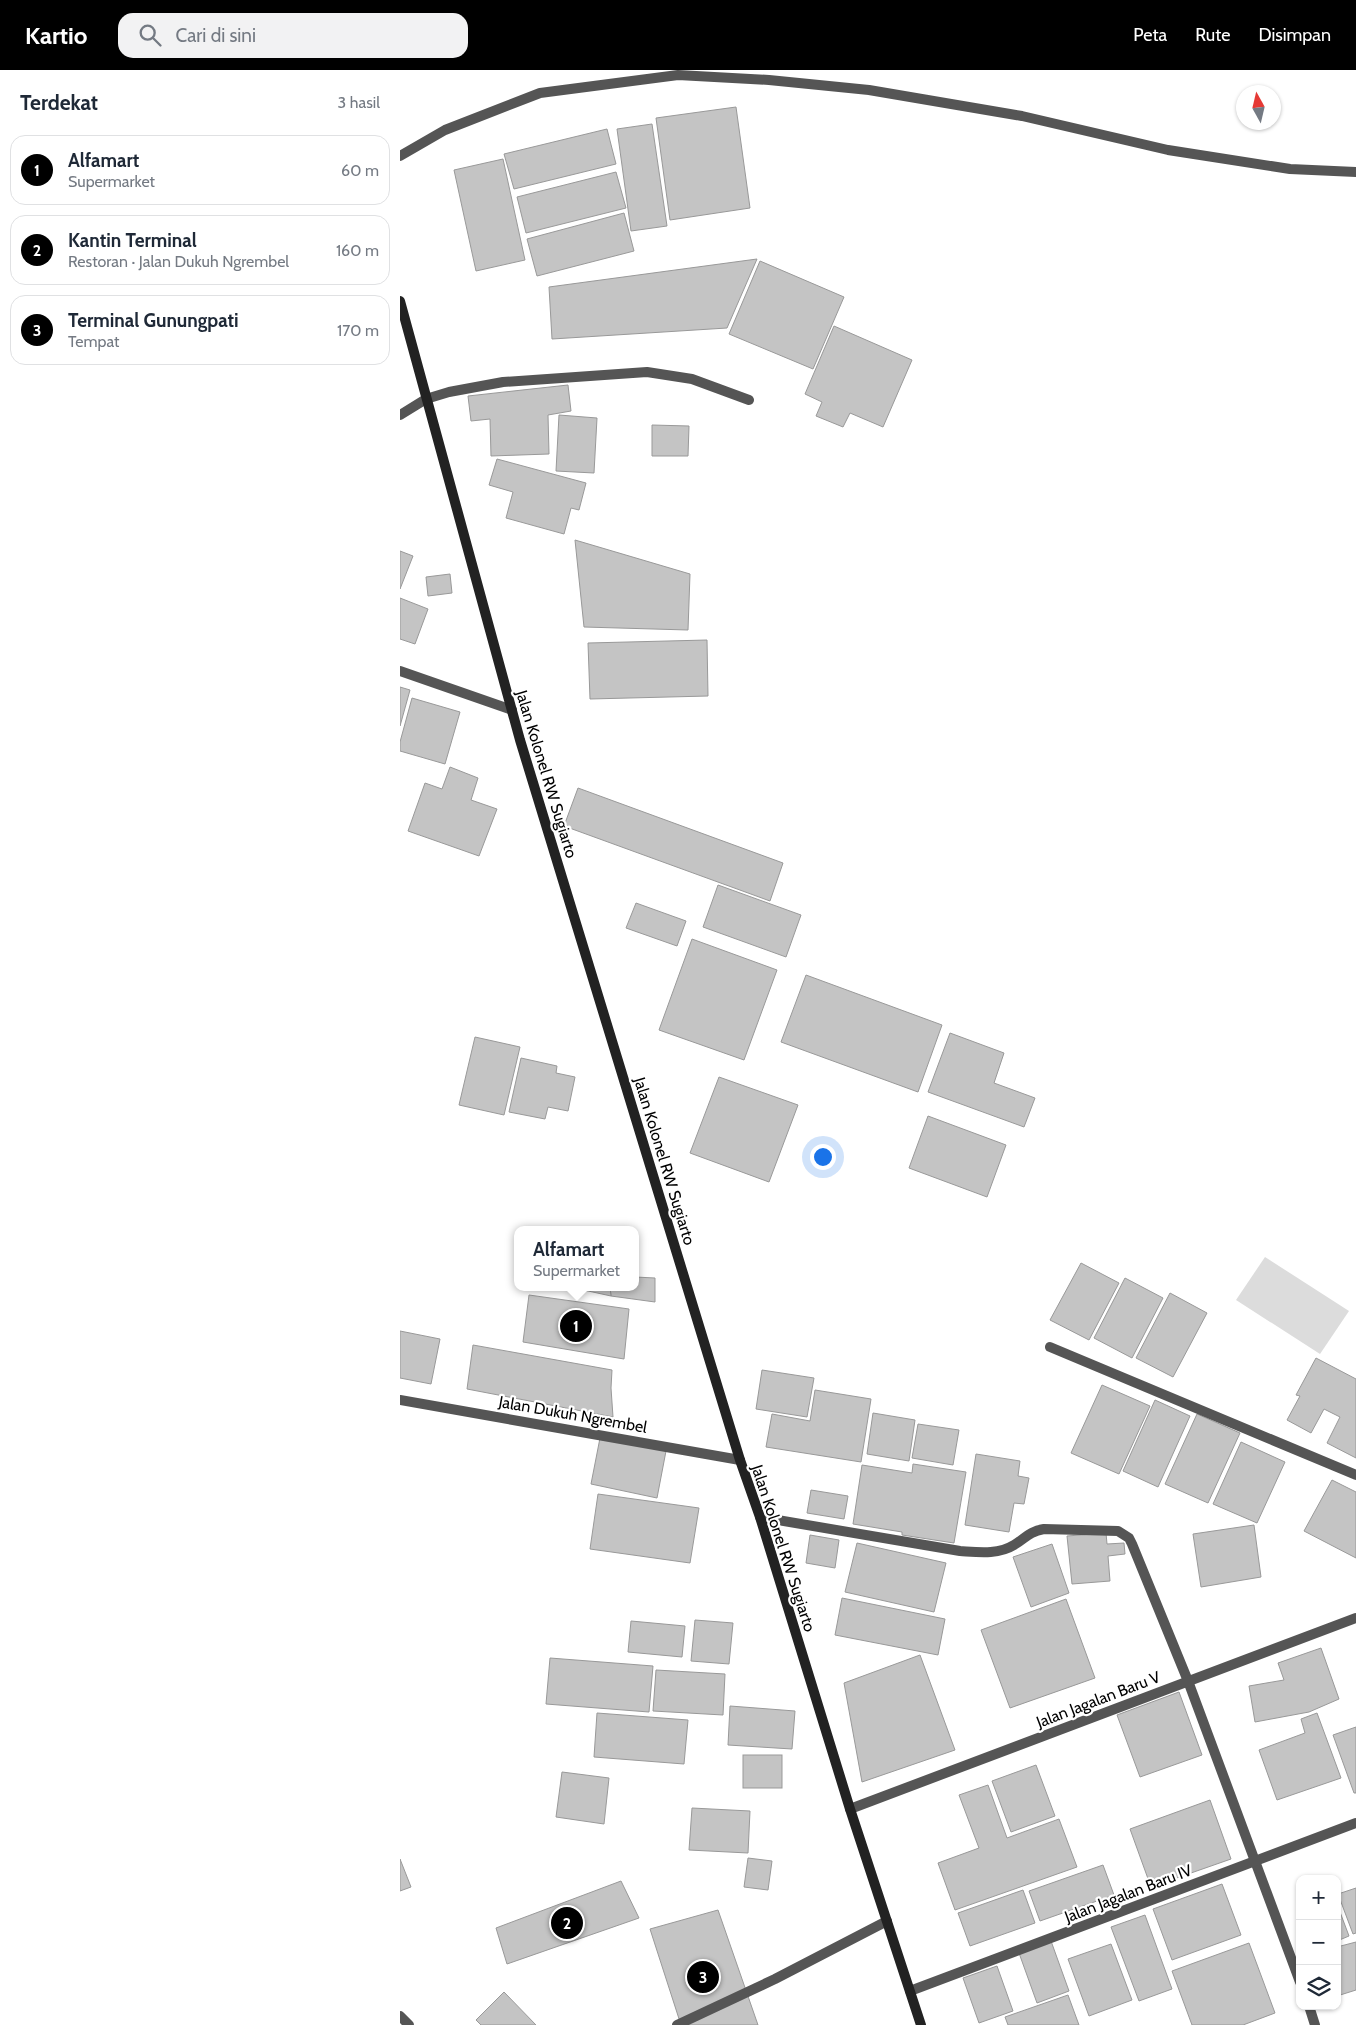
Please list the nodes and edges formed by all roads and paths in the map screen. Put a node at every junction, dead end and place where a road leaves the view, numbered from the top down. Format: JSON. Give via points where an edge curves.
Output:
{"nodes":[{"id":1,"x":400,"y":156,"type":"edge"},
{"id":2,"x":1356,"y":172,"type":"edge"},
{"id":3,"x":400,"y":301,"type":"edge"},
{"id":4,"x":426,"y":399,"type":"junction"},
{"id":5,"x":749,"y":400,"type":"dead end"},
{"id":6,"x":400,"y":415,"type":"edge"},
{"id":7,"x":400,"y":671,"type":"edge"},
{"id":8,"x":512,"y":710,"type":"junction"},
{"id":9,"x":1050,"y":1347,"type":"dead end"},
{"id":10,"x":400,"y":1400,"type":"edge"},
{"id":11,"x":740,"y":1460,"type":"junction"},
{"id":12,"x":1356,"y":1475,"type":"edge"},
{"id":13,"x":760,"y":1517,"type":"junction"},
{"id":14,"x":1356,"y":1618,"type":"edge"},
{"id":15,"x":1188,"y":1681,"type":"junction"},
{"id":16,"x":850,"y":1809,"type":"junction"},
{"id":17,"x":1356,"y":1823,"type":"edge"},
{"id":18,"x":1255,"y":1861,"type":"junction"},
{"id":19,"x":887,"y":1921,"type":"junction"},
{"id":20,"x":1296,"y":1971,"type":"edge"},
{"id":21,"x":910,"y":1991,"type":"junction"},
{"id":22,"x":1309,"y":2010,"type":"edge"},
{"id":23,"x":400,"y":2016,"type":"edge"},
{"id":24,"x":409,"y":2025,"type":"edge"},
{"id":25,"x":677,"y":2025,"type":"edge"},
{"id":26,"x":921,"y":2025,"type":"edge"},
{"id":27,"x":1315,"y":2025,"type":"edge"}],
"edges":[{"from":1,"to":2,"type":"street","via":[[445,130],[540,93],[678,75],[869,90],[1022,116],[1168,150],[1290,169]]},
{"from":3,"to":4,"type":"main road","name":"Jalan Kolonel RW Sugiarto"},
{"from":4,"to":5,"type":"street","via":[[503,382],[648,372],[692,379]]},
{"from":4,"to":6,"type":"street"},
{"from":4,"to":8,"type":"main road","name":"Jalan Kolonel RW Sugiarto"},
{"from":7,"to":8,"type":"street"},
{"from":8,"to":11,"type":"main road","name":"Jalan Kolonel RW Sugiarto"},
{"from":9,"to":12,"type":"street"},
{"from":10,"to":11,"type":"street","name":"Jalan Dukuh Ngrembel"},
{"from":11,"to":13,"type":"main road","name":"Jalan Kolonel RW Sugiarto"},
{"from":13,"to":15,"type":"street","via":[[977,1552],[998,1551],[1014,1545],[1033,1531],[1044,1529],[1118,1531],[1132,1544]]},
{"from":13,"to":16,"type":"main road","name":"Jalan Kolonel RW Sugiarto"},
{"from":14,"to":15,"type":"street","name":"Jalan Jagalan Baru V"},
{"from":15,"to":16,"type":"street","name":"Jalan Jagalan Baru V"},
{"from":15,"to":18,"type":"street"},
{"from":16,"to":19,"type":"main road","name":"Jalan Kolonel RW Sugiarto"},
{"from":17,"to":18,"type":"street","name":"Jalan Jagalan Baru IV"},
{"from":18,"to":20,"type":"street"},
{"from":18,"to":21,"type":"street","name":"Jalan Jagalan Baru IV"},
{"from":19,"to":21,"type":"main road","name":"Jalan Kolonel RW Sugiarto"},
{"from":19,"to":25,"type":"street"},
{"from":21,"to":26,"type":"main road","name":"Jalan Kolonel RW Sugiarto"},
{"from":22,"to":27,"type":"street"},
{"from":23,"to":24,"type":"street"}]}
